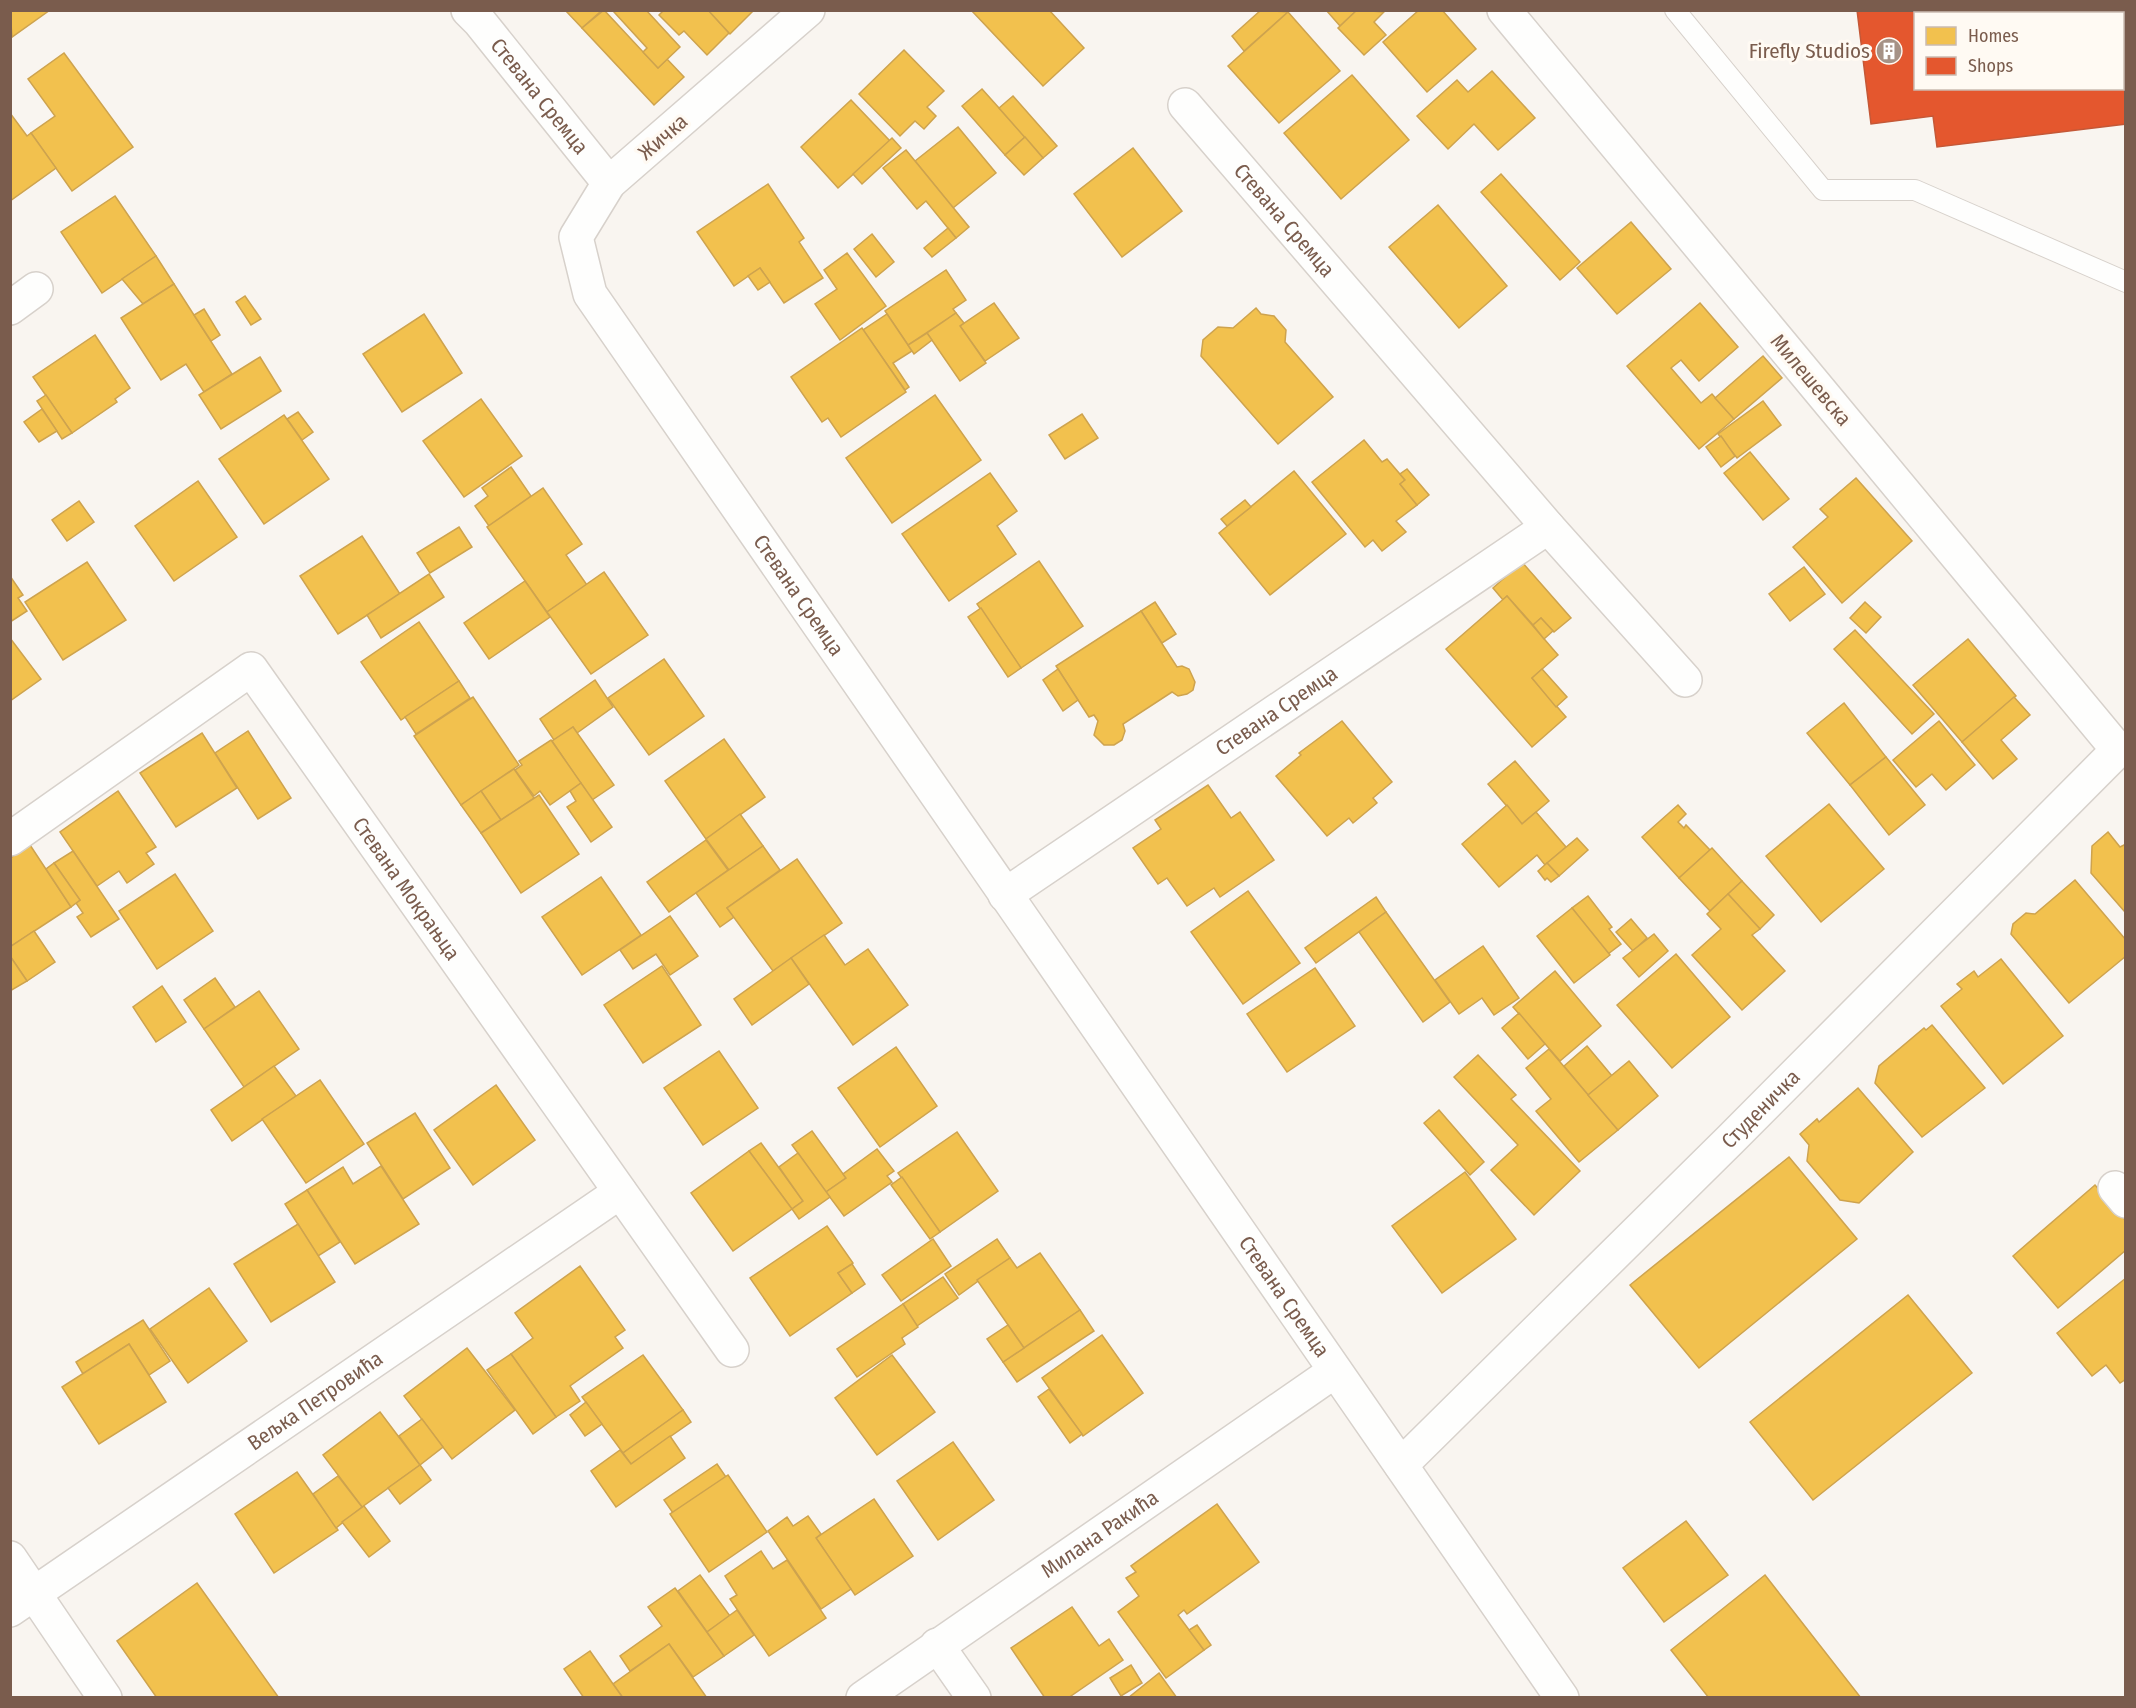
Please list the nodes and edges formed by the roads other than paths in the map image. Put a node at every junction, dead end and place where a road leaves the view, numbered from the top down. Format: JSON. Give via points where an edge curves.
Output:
{"nodes":[{"id":1,"x":468,"y":10,"type":"edge"},
{"id":2,"x":808,"y":10,"type":"edge"},
{"id":3,"x":1504,"y":10,"type":"edge"},
{"id":4,"x":1675,"y":10,"type":"edge"},
{"id":5,"x":1185,"y":105,"type":"dead end"},
{"id":6,"x":609,"y":183,"type":"junction"},
{"id":7,"x":2126,"y":282,"type":"edge"},
{"id":8,"x":590,"y":294,"type":"joint"},
{"id":9,"x":1548,"y":527,"type":"junction"},
{"id":10,"x":1685,"y":680,"type":"dead end"},
{"id":11,"x":2118,"y":750,"type":"joint"},
{"id":12,"x":10,"y":839,"type":"edge"},
{"id":13,"x":1005,"y":895,"type":"junction"},
{"id":14,"x":620,"y":1192,"type":"junction"},
{"id":15,"x":732,"y":1350,"type":"dead end"},
{"id":16,"x":1335,"y":1371,"type":"junction"},
{"id":17,"x":1401,"y":1465,"type":"junction"},
{"id":18,"x":10,"y":1558,"type":"edge"},
{"id":19,"x":22,"y":1601,"type":"edge"},
{"id":20,"x":937,"y":1645,"type":"junction"},
{"id":21,"x":105,"y":1698,"type":"edge"},
{"id":22,"x":863,"y":1698,"type":"edge"},
{"id":23,"x":974,"y":1698,"type":"edge"},
{"id":24,"x":1562,"y":1698,"type":"edge"}],
"edges":[{"from":1,"to":6,"type":"street","name":"Стевана Сремца"},
{"from":2,"to":6,"type":"street","name":"Жичка"},
{"from":3,"to":11,"type":"street","name":"Милешевска"},
{"from":4,"to":7,"type":"lane","via":[[1823,190],[1915,190]]},
{"from":5,"to":9,"type":"street","name":"Стевана Сремца"},
{"from":6,"to":8,"type":"street","name":"Жичка","via":[[576,237]]},
{"from":8,"to":13,"type":"street","name":"Стевана Сремца"},
{"from":9,"to":10,"type":"street","name":"Стевана Сремца"},
{"from":9,"to":13,"type":"street","name":"Стевана Сремца"},
{"from":11,"to":17,"type":"street","name":"Студеничка"},
{"from":12,"to":14,"type":"street","name":"Стевана Мокрањца","via":[[251,669]]},
{"from":13,"to":16,"type":"street","name":"Стевана Сремца"},
{"from":14,"to":15,"type":"street","name":"Стевана Мокрањца"},
{"from":14,"to":19,"type":"street","name":"Вељка Петровића"},
{"from":16,"to":17,"type":"street","name":"Стевана Сремца"},
{"from":16,"to":20,"type":"street","name":"Милана Ракића"},
{"from":17,"to":24,"type":"street","name":"Стевана Сремца"},
{"from":18,"to":19,"type":"street"},
{"from":19,"to":21,"type":"street"},
{"from":20,"to":22,"type":"street","name":"Милана Ракића"},
{"from":20,"to":23,"type":"street"}]}
